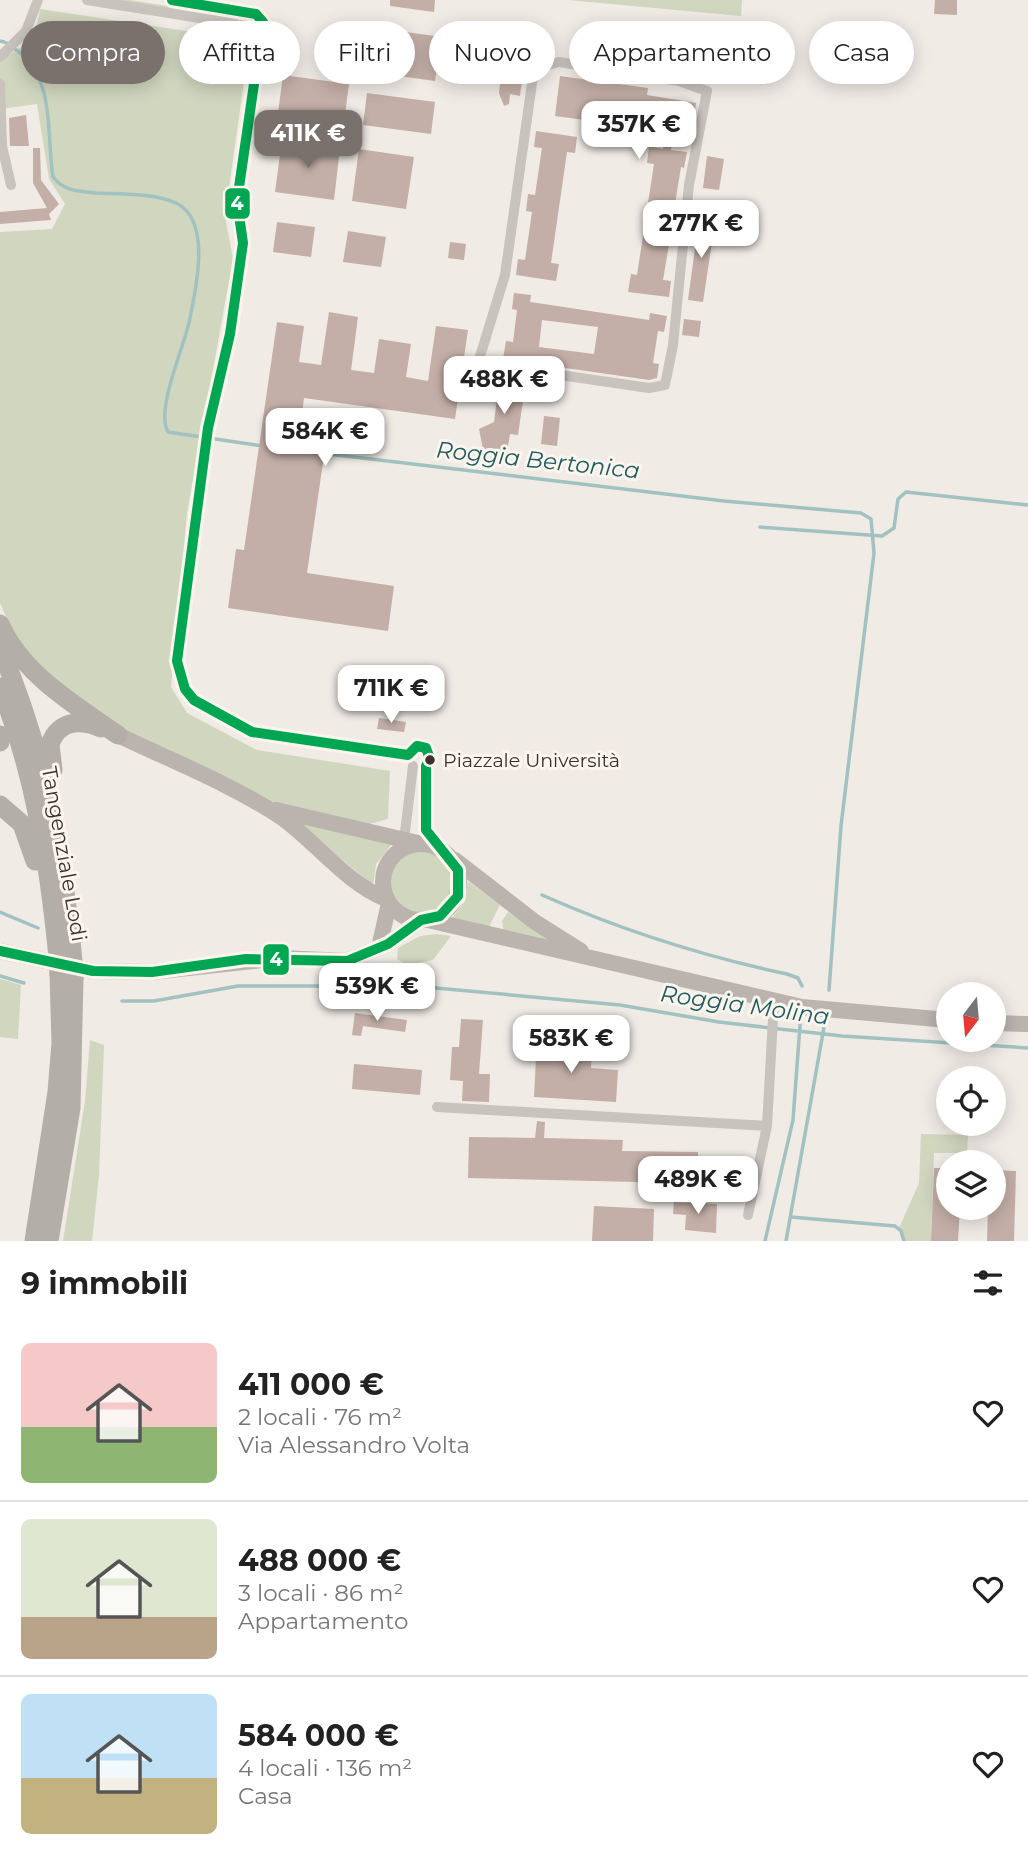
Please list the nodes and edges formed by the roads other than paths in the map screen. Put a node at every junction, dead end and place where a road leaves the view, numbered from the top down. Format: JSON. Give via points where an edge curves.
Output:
{"nodes":[{"id":1,"x":38,"y":0,"type":"edge"},
{"id":2,"x":88,"y":0,"type":"edge"},
{"id":3,"x":172,"y":0,"type":"edge"},
{"id":4,"x":212,"y":21,"type":"edge"},
{"id":5,"x":262,"y":21,"type":"edge"},
{"id":6,"x":3,"y":52,"type":"edge"},
{"id":7,"x":0,"y":84,"type":"edge"},
{"id":8,"x":252,"y":84,"type":"edge"},
{"id":9,"x":11,"y":185,"type":"dead end"},
{"id":10,"x":478,"y":363,"type":"joint"},
{"id":11,"x":0,"y":624,"type":"edge"},
{"id":12,"x":0,"y":648,"type":"edge"},
{"id":13,"x":0,"y":687,"type":"edge"},
{"id":14,"x":0,"y":735,"type":"edge"},
{"id":15,"x":118,"y":735,"type":"junction"},
{"id":16,"x":0,"y":742,"type":"edge"},
{"id":17,"x":410,"y":761,"type":"junction"},
{"id":18,"x":426,"y":766,"type":"junction"},
{"id":19,"x":0,"y":805,"type":"edge"},
{"id":20,"x":261,"y":805,"type":"junction"},
{"id":21,"x":407,"y":810,"type":"junction"},
{"id":22,"x":54,"y":813,"type":"junction"},
{"id":23,"x":378,"y":834,"type":"junction"},
{"id":24,"x":407,"y":845,"type":"junction"},
{"id":25,"x":447,"y":853,"type":"junction"},
{"id":26,"x":388,"y":901,"type":"junction"},
{"id":27,"x":53,"y":904,"type":"junction"},
{"id":28,"x":424,"y":920,"type":"junction"},
{"id":29,"x":379,"y":948,"type":"junction"},
{"id":30,"x":0,"y":951,"type":"edge"},
{"id":31,"x":596,"y":958,"type":"junction"},
{"id":32,"x":66,"y":968,"type":"junction"},
{"id":33,"x":774,"y":1001,"type":"junction"},
{"id":34,"x":936,"y":1019,"type":"edge"},
{"id":35,"x":1006,"y":1023,"type":"edge"},
{"id":36,"x":1028,"y":1024,"type":"edge"},
{"id":37,"x":437,"y":1107,"type":"dead end"},
{"id":38,"x":767,"y":1126,"type":"junction"},
{"id":39,"x":748,"y":1215,"type":"dead end"},
{"id":40,"x":34,"y":1241,"type":"edge"},
{"id":41,"x":49,"y":1241,"type":"edge"}],
"edges":[{"from":1,"to":6,"type":"street","via":[[26,31]]},
{"from":2,"to":4,"type":"street"},
{"from":3,"to":5,"type":"street","via":[[256,13]]},
{"from":7,"to":9,"type":"street","via":[[2,146]]},
{"from":8,"to":17,"type":"street","via":[[237,201],[243,243],[230,334],[208,428],[177,661],[185,689],[194,700],[252,732],[387,750]]},
{"from":10,"to":10,"type":"street","via":[[505,275],[534,69],[559,62],[679,81],[707,91],[689,185],[665,385],[649,388]]},
{"from":11,"to":15,"type":"highway","via":[[26,663]]},
{"from":12,"to":22,"type":"highway","via":[[27,717]]},
{"from":13,"to":27,"type":"highway","name":"Tangenziale Lodi","via":[[33,791]]},
{"from":14,"to":16,"type":"highway"},
{"from":15,"to":20,"type":"main road"},
{"from":15,"to":22,"type":"highway","via":[[88,722],[76,722],[55,733],[49,750],[57,788]]},
{"from":17,"to":18,"type":"street"},
{"from":17,"to":18,"type":"street","via":[[417,746],[426,748],[430,759]]},
{"from":17,"to":21,"type":"street"},
{"from":18,"to":25,"type":"street","via":[[424,820],[430,837]]},
{"from":19,"to":27,"type":"highway","via":[[22,824],[43,895]]},
{"from":20,"to":23,"type":"main road"},
{"from":20,"to":26,"type":"main road","via":[[298,830],[366,889]]},
{"from":21,"to":23,"type":"street","via":[[393,828]]},
{"from":21,"to":24,"type":"street"},
{"from":22,"to":32,"type":"highway"},
{"from":23,"to":24,"type":"main road"},
{"from":24,"to":25,"type":"main road"},
{"from":24,"to":26,"type":"main road","via":[[387,863],[383,875]]},
{"from":25,"to":28,"type":"main road","via":[[458,870],[458,896],[440,916]]},
{"from":25,"to":31,"type":"main road","via":[[535,922]]},
{"from":26,"to":28,"type":"main road","via":[[403,916]]},
{"from":26,"to":29,"type":"main road"},
{"from":27,"to":32,"type":"highway","name":"Tangenziale Lodi"},
{"from":28,"to":29,"type":"main road"},
{"from":28,"to":31,"type":"main road"},
{"from":29,"to":30,"type":"main road","via":[[347,961],[246,960],[152,972],[93,971]]},
{"from":31,"to":33,"type":"main road"},
{"from":32,"to":40,"type":"highway","name":"Tangenziale Lodi","via":[[57,1092]]},
{"from":32,"to":41,"type":"highway","via":[[71,1108]]},
{"from":33,"to":34,"type":"main road","via":[[837,1012]]},
{"from":33,"to":38,"type":"street"},
{"from":35,"to":36,"type":"main road"},
{"from":37,"to":38,"type":"street"},
{"from":38,"to":39,"type":"street"}]}
